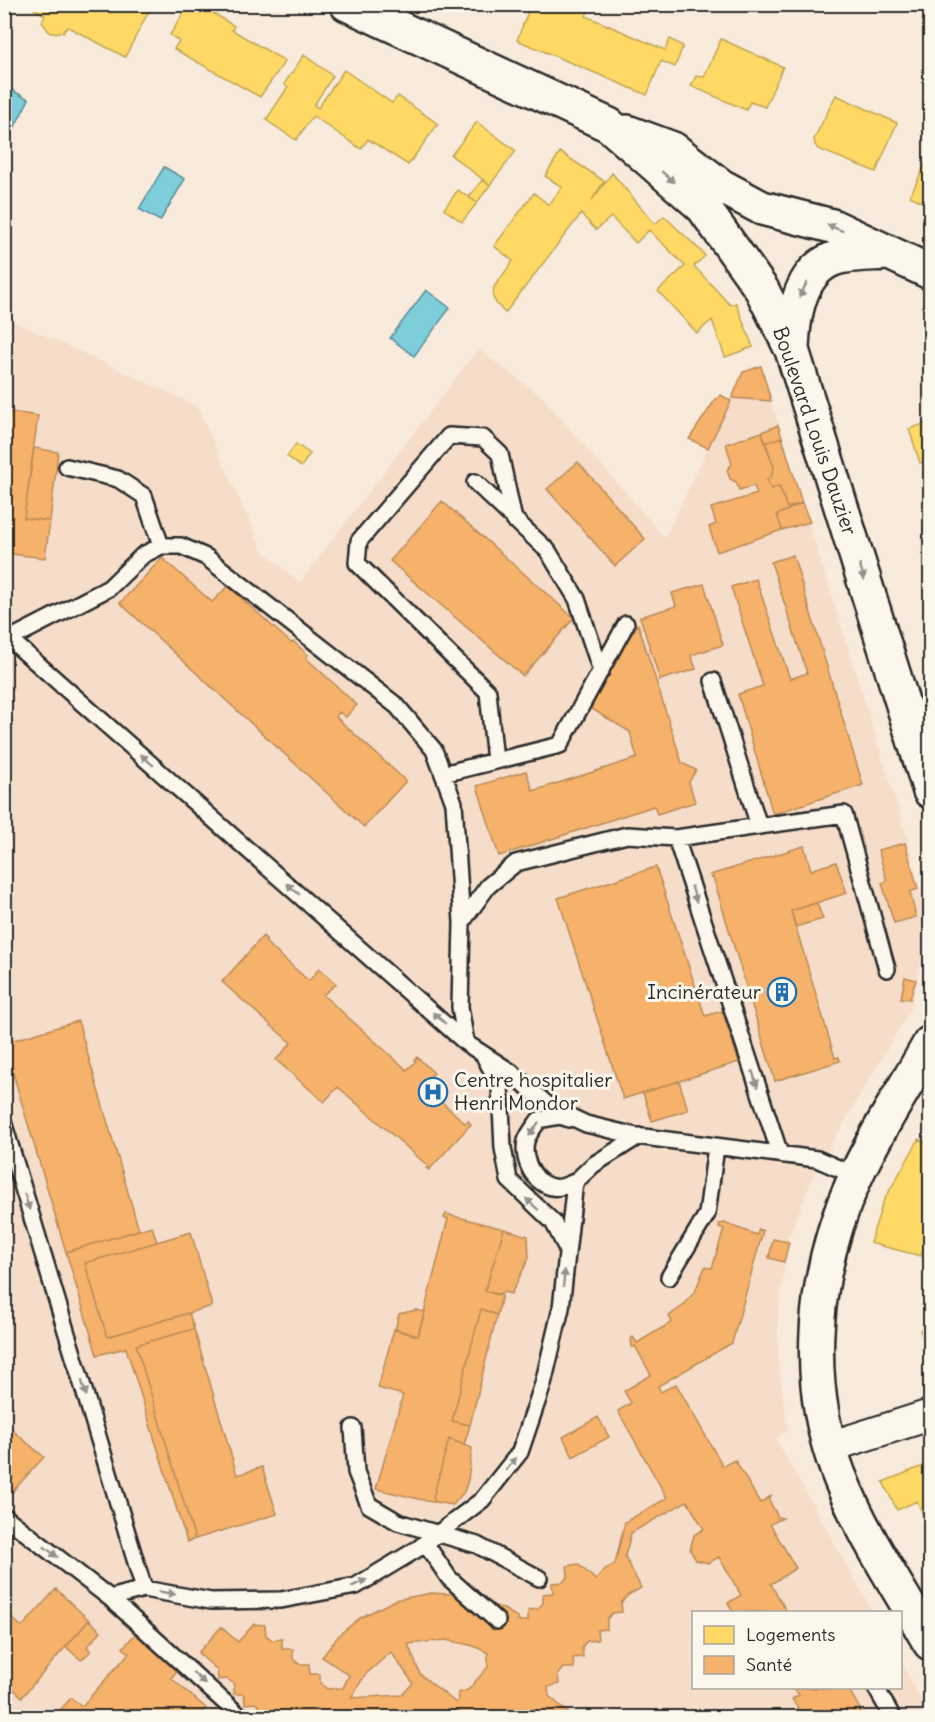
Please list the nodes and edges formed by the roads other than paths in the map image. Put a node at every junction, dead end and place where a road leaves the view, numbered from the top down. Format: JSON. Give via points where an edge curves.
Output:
{"nodes":[{"id":1,"x":347,"y":4,"type":"edge"},
{"id":2,"x":609,"y":125,"type":"junction"},
{"id":3,"x":888,"y":253,"type":"junction"},
{"id":4,"x":930,"y":272,"type":"edge"},
{"id":5,"x":792,"y":350,"type":"junction"},
{"id":6,"x":67,"y":467,"type":"dead end"},
{"id":7,"x":475,"y":482,"type":"dead end"},
{"id":8,"x":514,"y":520,"type":"junction"},
{"id":9,"x":161,"y":546,"type":"junction"},
{"id":10,"x":626,"y":624,"type":"dead end"},
{"id":11,"x":6,"y":638,"type":"edge"},
{"id":12,"x":601,"y":670,"type":"junction"},
{"id":13,"x":713,"y":681,"type":"dead end"},
{"id":14,"x":495,"y":761,"type":"junction"},
{"id":15,"x":443,"y":774,"type":"junction"},
{"id":16,"x":930,"y":791,"type":"edge"},
{"id":17,"x":759,"y":826,"type":"junction"},
{"id":18,"x":676,"y":838,"type":"junction"},
{"id":19,"x":462,"y":922,"type":"junction"},
{"id":20,"x":887,"y":969,"type":"dead end"},
{"id":21,"x":466,"y":1042,"type":"junction"},
{"id":22,"x":930,"y":1042,"type":"edge"},
{"id":23,"x":483,"y":1053,"type":"junction"},
{"id":24,"x":586,"y":1124,"type":"junction"},
{"id":25,"x":4,"y":1125,"type":"edge"},
{"id":26,"x":639,"y":1136,"type":"junction"},
{"id":27,"x":716,"y":1147,"type":"junction"},
{"id":28,"x":780,"y":1154,"type":"junction"},
{"id":29,"x":856,"y":1176,"type":"junction"},
{"id":30,"x":575,"y":1182,"type":"junction"},
{"id":31,"x":567,"y":1249,"type":"junction"},
{"id":32,"x":669,"y":1277,"type":"dead end"},
{"id":33,"x":930,"y":1415,"type":"edge"},
{"id":34,"x":353,"y":1428,"type":"dead end"},
{"id":35,"x":829,"y":1447,"type":"junction"},
{"id":36,"x":4,"y":1516,"type":"edge"},
{"id":37,"x":439,"y":1533,"type":"junction"},
{"id":38,"x":426,"y":1543,"type":"junction"},
{"id":39,"x":539,"y":1578,"type":"dead end"},
{"id":40,"x":144,"y":1589,"type":"junction"},
{"id":41,"x":110,"y":1598,"type":"junction"},
{"id":42,"x":497,"y":1621,"type":"dead end"},
{"id":43,"x":930,"y":1643,"type":"edge"},
{"id":44,"x":877,"y":1689,"type":"edge"},
{"id":45,"x":242,"y":1718,"type":"edge"},
{"id":46,"x":893,"y":1718,"type":"edge"}],
"edges":[{"from":1,"to":2,"type":"main road","name":"Boulevard Louis Dauzier"},
{"from":3,"to":2,"type":"main road","one_way":true,"via":[[832,226],[762,208],[722,186],[673,149]]},
{"from":2,"to":5,"type":"main road","name":"Boulevard Louis Dauzier","one_way":true,"via":[[703,207],[762,290]]},
{"from":3,"to":4,"type":"main road"},
{"from":3,"to":5,"type":"main road","one_way":true,"via":[[827,261],[808,280],[793,319]]},
{"from":5,"to":16,"type":"main road","name":"Boulevard Louis Dauzier","one_way":true},
{"from":6,"to":9,"type":"lane","via":[[118,479],[144,496]]},
{"from":7,"to":8,"type":"lane"},
{"from":8,"to":12,"type":"lane","via":[[548,551],[577,599]]},
{"from":8,"to":14,"type":"lane","via":[[500,454],[483,438],[449,436],[359,541],[357,563],[488,692]]},
{"from":9,"to":11,"type":"lane","via":[[143,555],[109,588]]},
{"from":9,"to":15,"type":"lane","via":[[181,546],[206,557],[397,706],[434,750]]},
{"from":10,"to":12,"type":"lane"},
{"from":21,"to":11,"type":"lane","one_way":true},
{"from":12,"to":14,"type":"lane","via":[[561,745]]},
{"from":13,"to":17,"type":"lane"},
{"from":14,"to":15,"type":"lane"},
{"from":15,"to":19,"type":"lane","via":[[454,803]]},
{"from":17,"to":18,"type":"lane"},
{"from":17,"to":20,"type":"lane","via":[[844,814]]},
{"from":18,"to":19,"type":"lane","via":[[627,835],[516,863],[488,886]]},
{"from":18,"to":28,"type":"lane","one_way":true},
{"from":19,"to":21,"type":"lane","via":[[460,1007]]},
{"from":21,"to":23,"type":"lane"},
{"from":22,"to":29,"type":"main road"},
{"from":23,"to":24,"type":"lane","via":[[512,1072],[550,1107]]},
{"from":31,"to":23,"type":"lane","one_way":true,"via":[[553,1222],[509,1180],[500,1086]]},
{"from":24,"to":26,"type":"lane"},
{"from":24,"to":30,"type":"lane","one_way":true,"via":[[560,1116],[540,1120],[526,1139],[525,1158],[533,1175],[560,1188]]},
{"from":25,"to":40,"type":"lane","one_way":true},
{"from":26,"to":27,"type":"lane"},
{"from":26,"to":30,"type":"lane","via":[[593,1165]]},
{"from":27,"to":28,"type":"lane"},
{"from":27,"to":32,"type":"lane","via":[[707,1214]]},
{"from":28,"to":29,"type":"lane","via":[[817,1159]]},
{"from":29,"to":35,"type":"main road","via":[[838,1219],[819,1313],[815,1358]]},
{"from":30,"to":31,"type":"lane"},
{"from":37,"to":31,"type":"lane","one_way":true,"via":[[482,1500],[520,1452],[543,1384],[561,1308]]},
{"from":33,"to":35,"type":"street"},
{"from":34,"to":37,"type":"lane","via":[[356,1472],[369,1505],[398,1522]]},
{"from":35,"to":43,"type":"main road","via":[[857,1515]]},
{"from":36,"to":41,"type":"lane","one_way":true},
{"from":37,"to":38,"type":"lane"},
{"from":37,"to":39,"type":"lane","via":[[477,1545]]},
{"from":40,"to":38,"type":"lane","one_way":true,"via":[[211,1601],[281,1600],[356,1586]]},
{"from":38,"to":42,"type":"lane","via":[[448,1578]]},
{"from":40,"to":41,"type":"lane"},
{"from":41,"to":45,"type":"lane","one_way":true},
{"from":44,"to":46,"type":"lane"}]}
